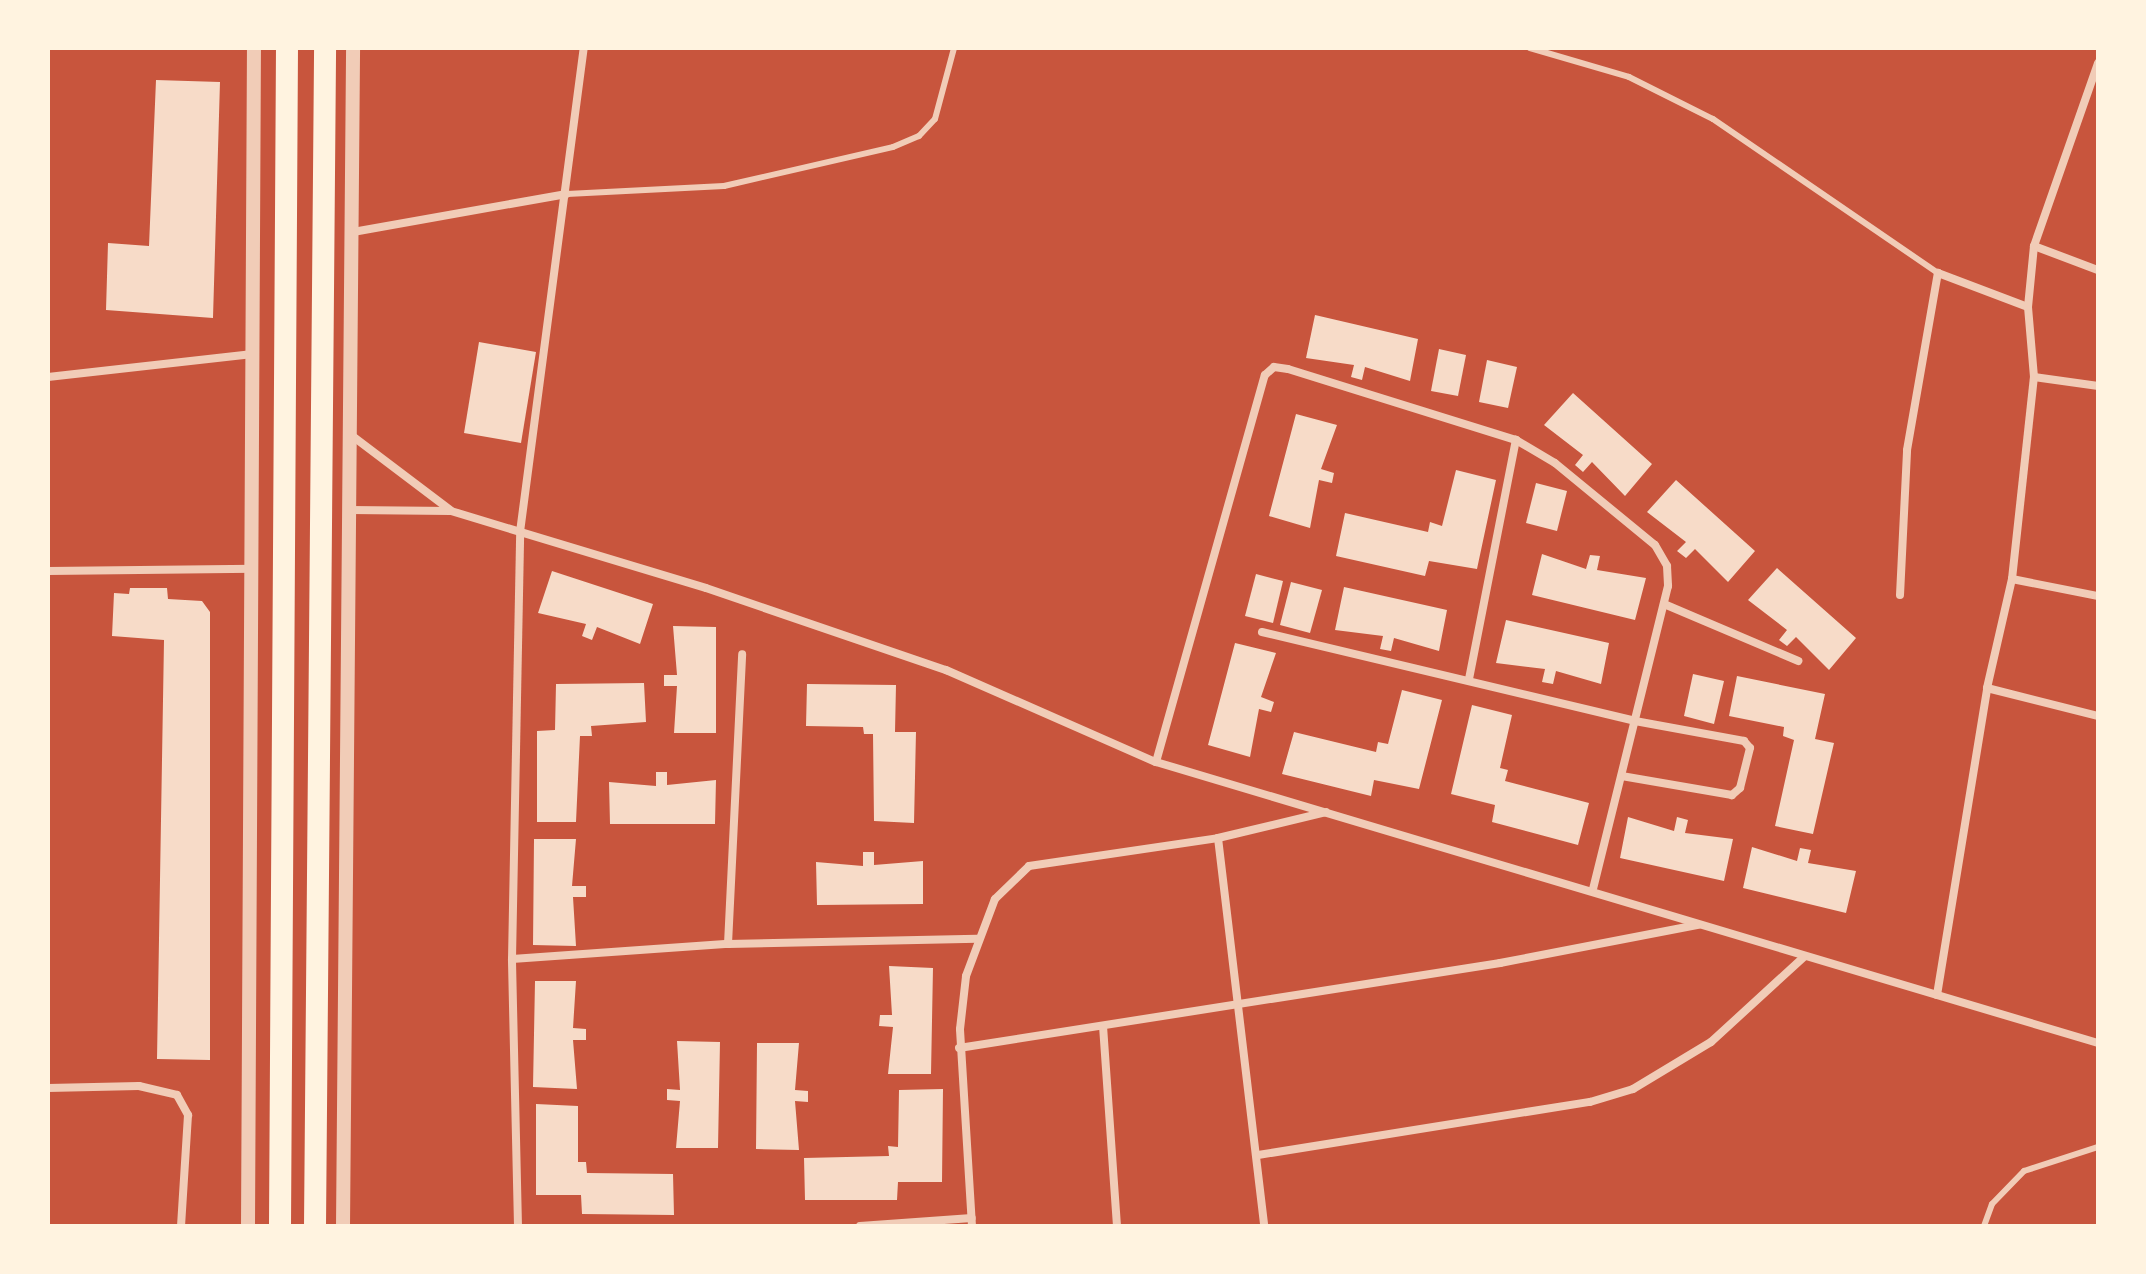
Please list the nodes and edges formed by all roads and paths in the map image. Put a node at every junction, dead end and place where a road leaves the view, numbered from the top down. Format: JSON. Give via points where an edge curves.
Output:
{"nodes":[{"id":1,"x":254,"y":48,"type":"edge"},
{"id":2,"x":287,"y":48,"type":"edge"},
{"id":3,"x":325,"y":48,"type":"edge"},
{"id":4,"x":353,"y":48,"type":"edge"},
{"id":5,"x":584,"y":48,"type":"edge"},
{"id":6,"x":954,"y":48,"type":"edge"},
{"id":7,"x":1530,"y":48,"type":"edge"},
{"id":8,"x":2098,"y":63,"type":"edge"},
{"id":9,"x":2094,"y":82,"type":"edge"},
{"id":10,"x":567,"y":194,"type":"junction"},
{"id":11,"x":353,"y":232,"type":"junction"},
{"id":12,"x":2034,"y":246,"type":"junction"},
{"id":13,"x":2098,"y":270,"type":"edge"},
{"id":14,"x":1938,"y":273,"type":"junction"},
{"id":15,"x":2028,"y":307,"type":"junction"},
{"id":16,"x":254,"y":354,"type":"junction"},
{"id":17,"x":48,"y":377,"type":"edge"},
{"id":18,"x":2034,"y":377,"type":"junction"},
{"id":19,"x":2098,"y":386,"type":"edge"},
{"id":20,"x":351,"y":435,"type":"junction"},
{"id":21,"x":1516,"y":440,"type":"junction"},
{"id":22,"x":350,"y":510,"type":"junction"},
{"id":23,"x":451,"y":511,"type":"junction"},
{"id":24,"x":520,"y":532,"type":"junction"},
{"id":25,"x":254,"y":569,"type":"junction"},
{"id":26,"x":48,"y":571,"type":"edge"},
{"id":27,"x":2012,"y":579,"type":"junction"},
{"id":28,"x":1900,"y":595,"type":"dead end"},
{"id":29,"x":2098,"y":596,"type":"edge"},
{"id":30,"x":1664,"y":604,"type":"junction"},
{"id":31,"x":1262,"y":632,"type":"dead end"},
{"id":32,"x":742,"y":654,"type":"dead end"},
{"id":33,"x":1798,"y":661,"type":"dead end"},
{"id":34,"x":1469,"y":679,"type":"junction"},
{"id":35,"x":1987,"y":688,"type":"junction"},
{"id":36,"x":2098,"y":716,"type":"edge"},
{"id":37,"x":1635,"y":721,"type":"junction"},
{"id":38,"x":1156,"y":762,"type":"junction"},
{"id":39,"x":1622,"y":776,"type":"junction"},
{"id":40,"x":1327,"y":812,"type":"junction"},
{"id":41,"x":1218,"y":838,"type":"junction"},
{"id":42,"x":1593,"y":888,"type":"junction"},
{"id":43,"x":1699,"y":925,"type":"junction"},
{"id":44,"x":977,"y":939,"type":"junction"},
{"id":45,"x":728,"y":944,"type":"junction"},
{"id":46,"x":1805,"y":956,"type":"junction"},
{"id":47,"x":512,"y":959,"type":"junction"},
{"id":48,"x":1937,"y":995,"type":"junction"},
{"id":49,"x":1236,"y":1005,"type":"junction"},
{"id":50,"x":1103,"y":1026,"type":"junction"},
{"id":51,"x":2098,"y":1043,"type":"edge"},
{"id":52,"x":959,"y":1048,"type":"junction"},
{"id":53,"x":48,"y":1088,"type":"edge"},
{"id":54,"x":2098,"y":1147,"type":"edge"},
{"id":55,"x":1258,"y":1155,"type":"junction"},
{"id":56,"x":972,"y":1222,"type":"edge"},
{"id":57,"x":181,"y":1226,"type":"edge"},
{"id":58,"x":248,"y":1226,"type":"edge"},
{"id":59,"x":280,"y":1226,"type":"edge"},
{"id":60,"x":315,"y":1226,"type":"edge"},
{"id":61,"x":343,"y":1226,"type":"edge"},
{"id":62,"x":518,"y":1226,"type":"edge"},
{"id":63,"x":860,"y":1226,"type":"edge"},
{"id":64,"x":1117,"y":1226,"type":"edge"},
{"id":65,"x":1264,"y":1226,"type":"edge"},
{"id":66,"x":1984,"y":1226,"type":"edge"}],
"edges":[{"from":1,"to":16,"type":"street"},
{"from":2,"to":59,"type":"highway"},
{"from":3,"to":60,"type":"highway"},
{"from":4,"to":11,"type":"street"},
{"from":5,"to":10,"type":"street"},
{"from":6,"to":10,"type":"lane","via":[[935,119],[919,136],[893,147],[724,186]]},
{"from":7,"to":14,"type":"lane","via":[[1629,77],[1713,119]]},
{"from":8,"to":9,"type":"street"},
{"from":9,"to":12,"type":"street"},
{"from":10,"to":11,"type":"street"},
{"from":10,"to":24,"type":"street"},
{"from":11,"to":20,"type":"street"},
{"from":12,"to":13,"type":"street"},
{"from":12,"to":15,"type":"street"},
{"from":14,"to":15,"type":"street"},
{"from":14,"to":28,"type":"street","via":[[1907,450]]},
{"from":15,"to":18,"type":"street"},
{"from":16,"to":17,"type":"street"},
{"from":16,"to":25,"type":"street"},
{"from":18,"to":19,"type":"street"},
{"from":18,"to":27,"type":"street"},
{"from":20,"to":22,"type":"street"},
{"from":20,"to":23,"type":"street"},
{"from":21,"to":30,"type":"street","via":[[1555,463],[1655,545],[1667,566]]},
{"from":21,"to":34,"type":"street"},
{"from":21,"to":38,"type":"street","via":[[1288,369],[1274,367],[1265,375]]},
{"from":22,"to":23,"type":"street"},
{"from":22,"to":61,"type":"street"},
{"from":23,"to":24,"type":"street"},
{"from":24,"to":38,"type":"street","via":[[706,588],[946,670]]},
{"from":24,"to":47,"type":"street"},
{"from":25,"to":26,"type":"street"},
{"from":25,"to":58,"type":"street"},
{"from":27,"to":29,"type":"street"},
{"from":27,"to":35,"type":"street"},
{"from":30,"to":33,"type":"street"},
{"from":30,"to":37,"type":"street"},
{"from":31,"to":34,"type":"street"},
{"from":32,"to":45,"type":"street"},
{"from":34,"to":37,"type":"street"},
{"from":35,"to":36,"type":"street"},
{"from":35,"to":48,"type":"street"},
{"from":37,"to":39,"type":"street"},
{"from":37,"to":39,"type":"street","via":[[1744,741],[1750,748],[1740,788],[1732,795]]},
{"from":38,"to":40,"type":"street"},
{"from":39,"to":42,"type":"street"},
{"from":40,"to":41,"type":"street"},
{"from":40,"to":42,"type":"street"},
{"from":41,"to":44,"type":"street","via":[[1029,866],[995,899]]},
{"from":41,"to":49,"type":"street"},
{"from":42,"to":43,"type":"street"},
{"from":43,"to":46,"type":"street"},
{"from":43,"to":49,"type":"street"},
{"from":44,"to":45,"type":"street"},
{"from":44,"to":52,"type":"street","via":[[966,976]]},
{"from":45,"to":47,"type":"street"},
{"from":46,"to":48,"type":"street"},
{"from":46,"to":55,"type":"street","via":[[1711,1042],[1633,1089],[1590,1102]]},
{"from":47,"to":62,"type":"street"},
{"from":48,"to":51,"type":"street"},
{"from":49,"to":50,"type":"street"},
{"from":49,"to":55,"type":"street"},
{"from":50,"to":52,"type":"street"},
{"from":50,"to":64,"type":"street"},
{"from":52,"to":56,"type":"street"},
{"from":53,"to":57,"type":"street","via":[[139,1086],[177,1095],[188,1115]]},
{"from":54,"to":66,"type":"lane","via":[[2024,1171],[1992,1204]]},
{"from":55,"to":65,"type":"street"},
{"from":56,"to":63,"type":"street"}]}
